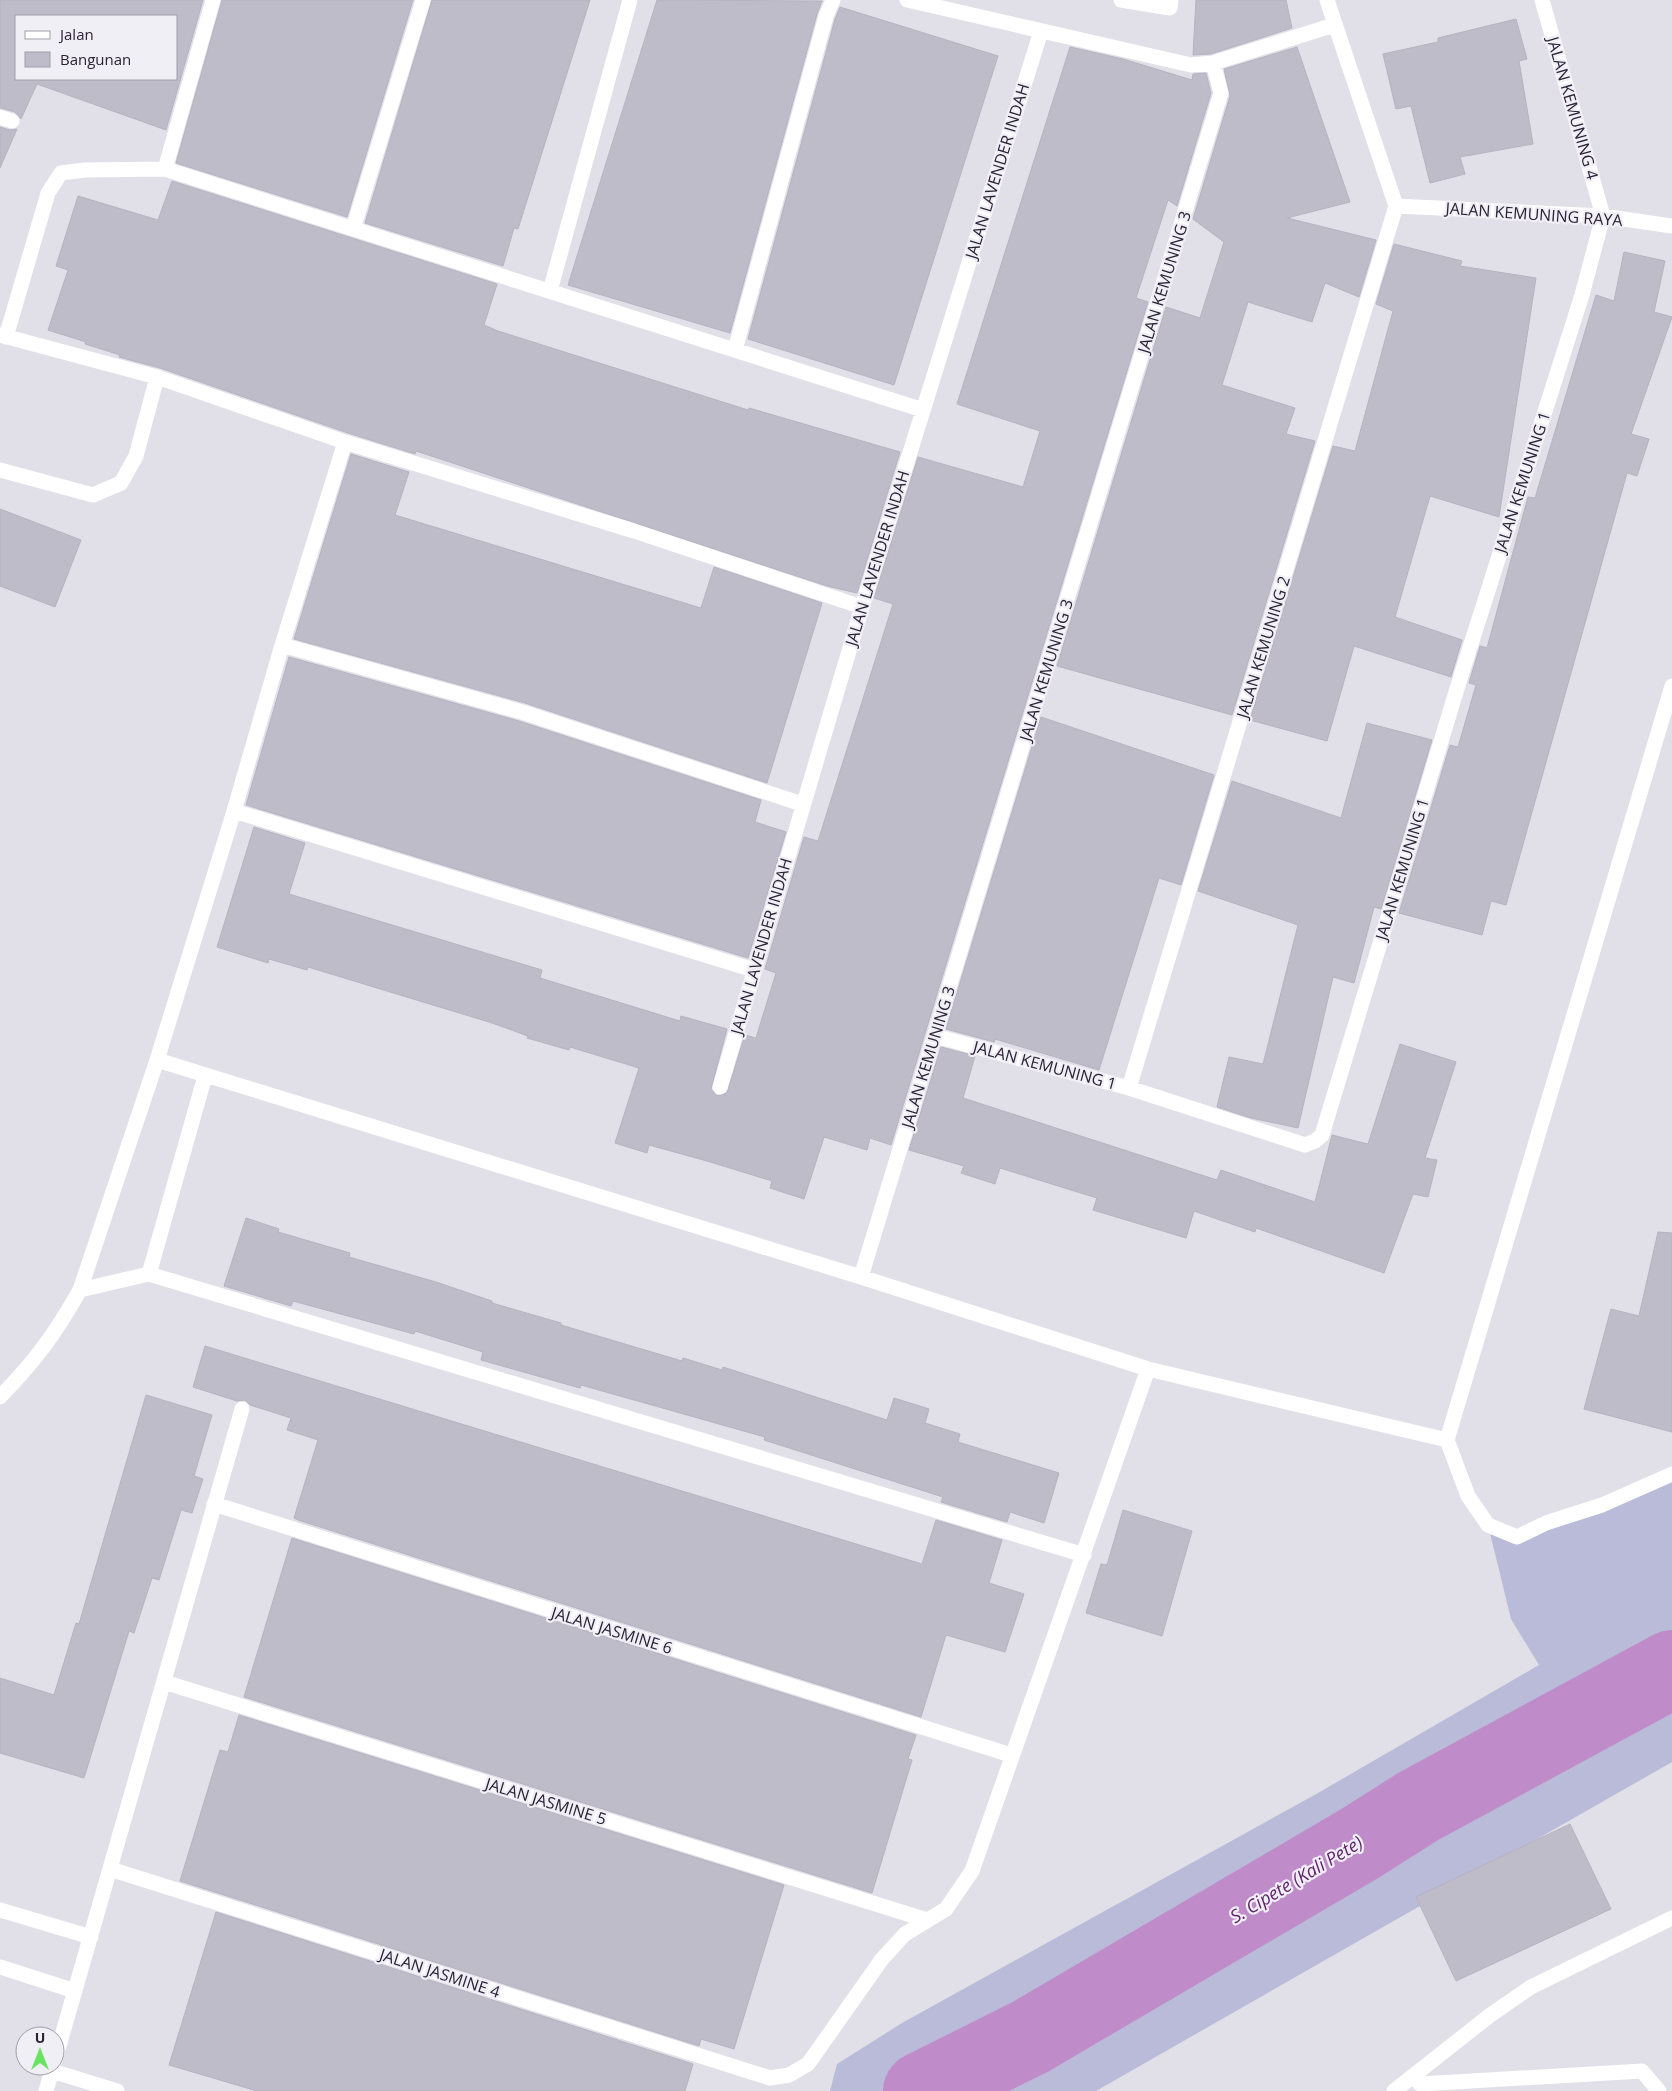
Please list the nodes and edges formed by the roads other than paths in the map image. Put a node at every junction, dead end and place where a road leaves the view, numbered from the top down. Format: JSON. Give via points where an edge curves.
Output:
{"nodes":[{"id":1,"x":213,"y":0,"type":"edge"},
{"id":2,"x":423,"y":0,"type":"edge"},
{"id":3,"x":630,"y":0,"type":"edge"},
{"id":4,"x":833,"y":0,"type":"edge"},
{"id":5,"x":907,"y":0,"type":"edge"},
{"id":6,"x":1121,"y":0,"type":"edge"},
{"id":7,"x":1171,"y":0,"type":"edge"},
{"id":8,"x":1327,"y":0,"type":"edge"},
{"id":9,"x":1542,"y":0,"type":"edge"},
{"id":10,"x":1334,"y":25,"type":"junction"},
{"id":11,"x":1041,"y":31,"type":"junction"},
{"id":12,"x":1213,"y":62,"type":"junction"},
{"id":13,"x":166,"y":169,"type":"junction"},
{"id":14,"x":1396,"y":206,"type":"junction"},
{"id":15,"x":1603,"y":216,"type":"junction"},
{"id":16,"x":1672,"y":226,"type":"edge"},
{"id":17,"x":353,"y":229,"type":"junction"},
{"id":18,"x":550,"y":291,"type":"junction"},
{"id":19,"x":3,"y":336,"type":"edge"},
{"id":20,"x":735,"y":350,"type":"junction"},
{"id":21,"x":157,"y":377,"type":"junction"},
{"id":22,"x":923,"y":410,"type":"junction"},
{"id":23,"x":345,"y":442,"type":"junction"},
{"id":24,"x":0,"y":470,"type":"edge"},
{"id":25,"x":862,"y":606,"type":"junction"},
{"id":26,"x":282,"y":645,"type":"junction"},
{"id":27,"x":1672,"y":686,"type":"edge"},
{"id":28,"x":802,"y":804,"type":"junction"},
{"id":29,"x":234,"y":811,"type":"junction"},
{"id":30,"x":754,"y":970,"type":"junction"},
{"id":31,"x":935,"y":1036,"type":"junction"},
{"id":32,"x":157,"y":1060,"type":"junction"},
{"id":33,"x":205,"y":1076,"type":"junction"},
{"id":34,"x":720,"y":1087,"type":"dead end"},
{"id":35,"x":1129,"y":1088,"type":"junction"},
{"id":36,"x":149,"y":1274,"type":"junction"},
{"id":37,"x":861,"y":1277,"type":"junction"},
{"id":38,"x":80,"y":1290,"type":"junction"},
{"id":39,"x":1148,"y":1369,"type":"junction"},
{"id":40,"x":0,"y":1396,"type":"edge"},
{"id":41,"x":242,"y":1409,"type":"dead end"},
{"id":42,"x":1448,"y":1440,"type":"junction"},
{"id":43,"x":1672,"y":1474,"type":"edge"},
{"id":44,"x":214,"y":1504,"type":"junction"},
{"id":45,"x":1084,"y":1555,"type":"junction"},
{"id":46,"x":164,"y":1682,"type":"junction"},
{"id":47,"x":1011,"y":1756,"type":"junction"},
{"id":48,"x":110,"y":1869,"type":"junction"},
{"id":49,"x":0,"y":1910,"type":"edge"},
{"id":50,"x":1672,"y":1918,"type":"edge"},
{"id":51,"x":927,"y":1920,"type":"junction"},
{"id":52,"x":91,"y":1937,"type":"junction"},
{"id":53,"x":0,"y":1967,"type":"edge"},
{"id":54,"x":75,"y":1991,"type":"junction"},
{"id":55,"x":65,"y":2026,"type":"edge"},
{"id":56,"x":65,"y":2071,"type":"edge"},
{"id":57,"x":50,"y":2076,"type":"edge"},
{"id":58,"x":1416,"y":2084,"type":"edge"},
{"id":59,"x":46,"y":2091,"type":"edge"},
{"id":60,"x":117,"y":2091,"type":"edge"},
{"id":61,"x":1394,"y":2091,"type":"edge"},
{"id":62,"x":1659,"y":2091,"type":"edge"}],
"edges":[{"from":1,"to":13,"type":"street"},
{"from":2,"to":17,"type":"street"},
{"from":3,"to":18,"type":"street"},
{"from":4,"to":20,"type":"street"},
{"from":5,"to":11,"type":"street"},
{"from":6,"to":7,"type":"street","via":[[1170,8]]},
{"from":8,"to":10,"type":"street"},
{"from":9,"to":15,"type":"street","name":"JALAN KEMUNING 4"},
{"from":10,"to":12,"type":"street"},
{"from":10,"to":14,"type":"street"},
{"from":11,"to":12,"type":"street","via":[[1191,65]]},
{"from":11,"to":22,"type":"street","name":"JALAN LAVENDER INDAH"},
{"from":12,"to":31,"type":"street","name":"JALAN KEMUNING 3","via":[[1222,93]]},
{"from":13,"to":17,"type":"street"},
{"from":13,"to":19,"type":"street","via":[[61,173],[48,192]]},
{"from":14,"to":15,"type":"street","name":"JALAN KEMUNING RAYA"},
{"from":14,"to":35,"type":"street","name":"JALAN KEMUNING 2"},
{"from":15,"to":16,"type":"street","name":"JALAN KEMUNING RAYA"},
{"from":15,"to":35,"type":"street","name":"JALAN KEMUNING 1","via":[[1582,295],[1459,682],[1322,1135],[1305,1145]]},
{"from":17,"to":18,"type":"street"},
{"from":18,"to":20,"type":"street"},
{"from":19,"to":21,"type":"street"},
{"from":20,"to":22,"type":"street"},
{"from":21,"to":23,"type":"street"},
{"from":21,"to":24,"type":"street","via":[[136,456],[121,483],[93,495]]},
{"from":22,"to":25,"type":"street","name":"JALAN LAVENDER INDAH"},
{"from":23,"to":25,"type":"street","via":[[634,530]]},
{"from":23,"to":26,"type":"street"},
{"from":25,"to":28,"type":"street","name":"JALAN LAVENDER INDAH"},
{"from":26,"to":28,"type":"street","via":[[522,712]]},
{"from":26,"to":29,"type":"street"},
{"from":27,"to":42,"type":"street"},
{"from":28,"to":30,"type":"street","name":"JALAN LAVENDER INDAH"},
{"from":29,"to":30,"type":"street"},
{"from":29,"to":32,"type":"street"},
{"from":30,"to":34,"type":"street","name":"JALAN LAVENDER INDAH"},
{"from":31,"to":35,"type":"street","name":"JALAN KEMUNING 1"},
{"from":31,"to":37,"type":"street","name":"JALAN KEMUNING 3"},
{"from":32,"to":33,"type":"street"},
{"from":32,"to":38,"type":"street"},
{"from":33,"to":36,"type":"street"},
{"from":33,"to":37,"type":"street"},
{"from":36,"to":38,"type":"street"},
{"from":36,"to":45,"type":"street"},
{"from":37,"to":39,"type":"street"},
{"from":38,"to":40,"type":"street","via":[[55,1333],[31,1365]]},
{"from":39,"to":42,"type":"street"},
{"from":39,"to":45,"type":"street"},
{"from":41,"to":44,"type":"street"},
{"from":42,"to":43,"type":"street","via":[[1468,1496],[1488,1525],[1517,1537]]},
{"from":44,"to":46,"type":"street"},
{"from":44,"to":47,"type":"street","name":"JALAN JASMINE 6"},
{"from":45,"to":47,"type":"street"},
{"from":46,"to":48,"type":"street"},
{"from":46,"to":51,"type":"street","name":"JALAN JASMINE 5"},
{"from":47,"to":51,"type":"street","via":[[972,1871],[946,1909]]},
{"from":48,"to":51,"type":"street","name":"JALAN JASMINE 4","via":[[770,2078],[789,2075],[808,2064],[882,1959],[905,1934]]},
{"from":48,"to":52,"type":"street"},
{"from":49,"to":52,"type":"street"},
{"from":50,"to":58,"type":"street","via":[[1531,1987],[1489,2016]]},
{"from":52,"to":54,"type":"street"},
{"from":53,"to":54,"type":"street"},
{"from":54,"to":55,"type":"street"},
{"from":56,"to":60,"type":"street"},
{"from":57,"to":59,"type":"street"},
{"from":58,"to":61,"type":"street"},
{"from":58,"to":62,"type":"street","via":[[1642,2072]]}]}
